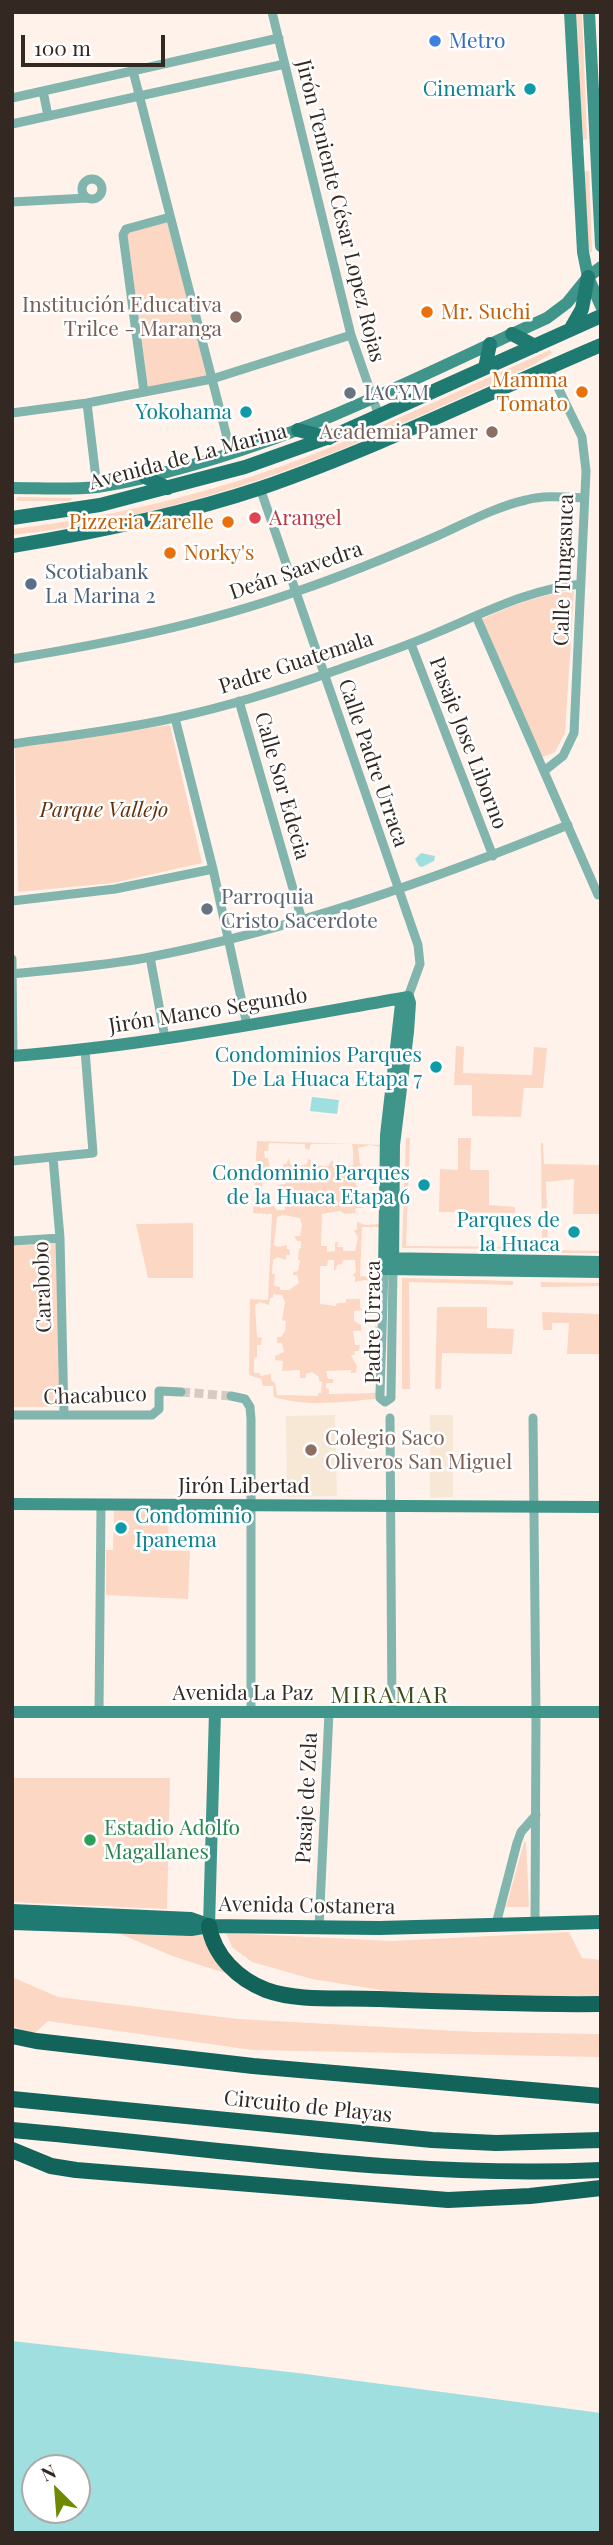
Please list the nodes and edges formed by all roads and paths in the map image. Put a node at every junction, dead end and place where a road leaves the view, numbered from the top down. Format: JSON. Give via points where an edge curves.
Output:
{"nodes":[{"id":1,"x":272,"y":12,"type":"edge"},
{"id":2,"x":570,"y":12,"type":"edge"},
{"id":3,"x":589,"y":12,"type":"edge"},
{"id":4,"x":278,"y":38,"type":"junction"},
{"id":5,"x":285,"y":64,"type":"junction"},
{"id":6,"x":133,"y":71,"type":"junction"},
{"id":7,"x":597,"y":89,"type":"edge"},
{"id":8,"x":43,"y":91,"type":"junction"},
{"id":9,"x":139,"y":96,"type":"junction"},
{"id":10,"x":12,"y":98,"type":"edge"},
{"id":11,"x":47,"y":116,"type":"junction"},
{"id":12,"x":12,"y":124,"type":"edge"},
{"id":13,"x":83,"y":195,"type":"dead end"},
{"id":14,"x":12,"y":202,"type":"edge"},
{"id":15,"x":170,"y":216,"type":"junction"},
{"id":16,"x":601,"y":246,"type":"edge"},
{"id":17,"x":601,"y":267,"type":"edge"},
{"id":18,"x":588,"y":277,"type":"junction"},
{"id":19,"x":601,"y":306,"type":"edge"},
{"id":20,"x":601,"y":316,"type":"edge"},
{"id":21,"x":570,"y":330,"type":"junction"},
{"id":22,"x":512,"y":334,"type":"junction"},
{"id":23,"x":351,"y":335,"type":"junction"},
{"id":24,"x":490,"y":344,"type":"junction"},
{"id":25,"x":601,"y":345,"type":"edge"},
{"id":26,"x":535,"y":346,"type":"junction"},
{"id":27,"x":548,"y":367,"type":"junction"},
{"id":28,"x":485,"y":368,"type":"junction"},
{"id":29,"x":212,"y":379,"type":"junction"},
{"id":30,"x":144,"y":392,"type":"junction"},
{"id":31,"x":372,"y":400,"type":"junction"},
{"id":32,"x":87,"y":403,"type":"junction"},
{"id":33,"x":12,"y":413,"type":"edge"},
{"id":34,"x":379,"y":416,"type":"junction"},
{"id":35,"x":298,"y":430,"type":"junction"},
{"id":36,"x":329,"y":438,"type":"junction"},
{"id":37,"x":231,"y":453,"type":"junction"},
{"id":38,"x":145,"y":477,"type":"junction"},
{"id":39,"x":96,"y":487,"type":"junction"},
{"id":40,"x":12,"y":488,"type":"edge"},
{"id":41,"x":168,"y":488,"type":"junction"},
{"id":42,"x":260,"y":488,"type":"junction"},
{"id":43,"x":584,"y":498,"type":"junction"},
{"id":44,"x":12,"y":518,"type":"edge"},
{"id":45,"x":12,"y":546,"type":"edge"},
{"id":46,"x":581,"y":584,"type":"junction"},
{"id":47,"x":296,"y":592,"type":"junction"},
{"id":48,"x":476,"y":616,"type":"junction"},
{"id":49,"x":411,"y":644,"type":"junction"},
{"id":50,"x":12,"y":659,"type":"edge"},
{"id":51,"x":325,"y":675,"type":"junction"},
{"id":52,"x":239,"y":701,"type":"junction"},
{"id":53,"x":175,"y":718,"type":"junction"},
{"id":54,"x":12,"y":744,"type":"edge"},
{"id":55,"x":544,"y":771,"type":"junction"},
{"id":56,"x":568,"y":825,"type":"junction"},
{"id":57,"x":493,"y":856,"type":"junction"},
{"id":58,"x":213,"y":869,"type":"junction"},
{"id":59,"x":398,"y":890,"type":"junction"},
{"id":60,"x":598,"y":895,"type":"dead end"},
{"id":61,"x":12,"y":901,"type":"edge"},
{"id":62,"x":302,"y":920,"type":"junction"},
{"id":63,"x":229,"y":939,"type":"junction"},
{"id":64,"x":150,"y":957,"type":"junction"},
{"id":65,"x":12,"y":959,"type":"edge"},
{"id":66,"x":12,"y":974,"type":"edge"},
{"id":67,"x":408,"y":997,"type":"junction"},
{"id":68,"x":247,"y":1025,"type":"junction"},
{"id":69,"x":165,"y":1038,"type":"junction"},
{"id":70,"x":85,"y":1050,"type":"junction"},
{"id":71,"x":13,"y":1056,"type":"edge"},
{"id":72,"x":53,"y":1157,"type":"junction"},
{"id":73,"x":12,"y":1161,"type":"edge"},
{"id":74,"x":60,"y":1238,"type":"junction"},
{"id":75,"x":12,"y":1241,"type":"edge"},
{"id":76,"x":601,"y":1262,"type":"edge"},
{"id":77,"x":388,"y":1264,"type":"junction"},
{"id":78,"x":601,"y":1272,"type":"edge"},
{"id":79,"x":181,"y":1392,"type":"tunnel mouth"},
{"id":80,"x":232,"y":1396,"type":"dead end"},
{"id":81,"x":12,"y":1415,"type":"edge"},
{"id":82,"x":64,"y":1415,"type":"junction"},
{"id":83,"x":390,"y":1418,"type":"dead end"},
{"id":84,"x":533,"y":1418,"type":"dead end"},
{"id":85,"x":12,"y":1504,"type":"edge"},
{"id":86,"x":100,"y":1504,"type":"junction"},
{"id":87,"x":250,"y":1505,"type":"junction"},
{"id":88,"x":390,"y":1505,"type":"junction"},
{"id":89,"x":534,"y":1507,"type":"junction"},
{"id":90,"x":601,"y":1507,"type":"edge"},
{"id":91,"x":12,"y":1712,"type":"edge"},
{"id":92,"x":99,"y":1712,"type":"junction"},
{"id":93,"x":215,"y":1712,"type":"junction"},
{"id":94,"x":251,"y":1712,"type":"junction"},
{"id":95,"x":329,"y":1712,"type":"junction"},
{"id":96,"x":393,"y":1712,"type":"junction"},
{"id":97,"x":601,"y":1712,"type":"edge"},
{"id":98,"x":536,"y":1713,"type":"junction"},
{"id":99,"x":536,"y":1815,"type":"junction"},
{"id":100,"x":12,"y":1911,"type":"edge"},
{"id":101,"x":536,"y":1922,"type":"junction"},
{"id":102,"x":601,"y":1922,"type":"edge"},
{"id":103,"x":12,"y":1923,"type":"edge"},
{"id":104,"x":496,"y":1924,"type":"junction"},
{"id":105,"x":209,"y":1926,"type":"junction"},
{"id":106,"x":319,"y":1928,"type":"junction"},
{"id":107,"x":601,"y":2004,"type":"edge"},
{"id":108,"x":12,"y":2036,"type":"edge"},
{"id":109,"x":601,"y":2096,"type":"edge"},
{"id":110,"x":12,"y":2099,"type":"edge"},
{"id":111,"x":12,"y":2130,"type":"edge"},
{"id":112,"x":601,"y":2140,"type":"edge"},
{"id":113,"x":12,"y":2150,"type":"edge"},
{"id":114,"x":601,"y":2170,"type":"edge"},
{"id":115,"x":601,"y":2188,"type":"edge"}],
"edges":[{"from":1,"to":4,"type":"street","name":"Jirón Teniente César Lopez Rojas"},
{"from":2,"to":18,"type":"street"},
{"from":3,"to":7,"type":"street"},
{"from":4,"to":5,"type":"street","name":"Jirón Teniente César Lopez Rojas"},
{"from":4,"to":6,"type":"street"},
{"from":5,"to":9,"type":"street"},
{"from":5,"to":23,"type":"street","name":"Jirón Teniente César Lopez Rojas"},
{"from":6,"to":8,"type":"street"},
{"from":6,"to":9,"type":"street"},
{"from":7,"to":16,"type":"street"},
{"from":8,"to":10,"type":"street"},
{"from":8,"to":11,"type":"street"},
{"from":9,"to":11,"type":"street"},
{"from":9,"to":15,"type":"street"},
{"from":11,"to":12,"type":"street"},
{"from":13,"to":14,"type":"street"},
{"from":15,"to":29,"type":"street"},
{"from":15,"to":30,"type":"street","via":[[123,231]]},
{"from":17,"to":18,"type":"street","name":"Avenida de La Marina"},
{"from":18,"to":19,"type":"street"},
{"from":18,"to":21,"type":"main road","via":[[582,309]]},
{"from":18,"to":22,"type":"street","name":"Avenida de La Marina","via":[[558,311]]},
{"from":20,"to":21,"type":"main road","name":"Avenida de La Marina"},
{"from":21,"to":26,"type":"main road","name":"Avenida de La Marina"},
{"from":22,"to":24,"type":"street","name":"Avenida de La Marina"},
{"from":22,"to":26,"type":"main road"},
{"from":23,"to":29,"type":"street"},
{"from":23,"to":31,"type":"street","name":"Jirón Teniente César Lopez Rojas"},
{"from":24,"to":28,"type":"main road"},
{"from":24,"to":31,"type":"street","name":"Avenida de La Marina"},
{"from":25,"to":27,"type":"main road"},
{"from":26,"to":28,"type":"main road","name":"Avenida de La Marina"},
{"from":27,"to":42,"type":"main road"},
{"from":27,"to":43,"type":"street","name":"Calle Tungasuca","via":[[582,436]]},
{"from":28,"to":34,"type":"main road","name":"Avenida de La Marina"},
{"from":29,"to":30,"type":"street"},
{"from":29,"to":37,"type":"street"},
{"from":30,"to":32,"type":"street"},
{"from":31,"to":34,"type":"street","name":"Jirón Teniente César Lopez Rojas"},
{"from":31,"to":35,"type":"street","name":"Avenida de La Marina"},
{"from":32,"to":33,"type":"street"},
{"from":32,"to":39,"type":"street"},
{"from":34,"to":36,"type":"main road","name":"Avenida de La Marina"},
{"from":35,"to":36,"type":"main road"},
{"from":35,"to":37,"type":"street","name":"Avenida de La Marina"},
{"from":36,"to":41,"type":"main road","name":"Avenida de La Marina"},
{"from":37,"to":38,"type":"street","name":"Avenida de La Marina"},
{"from":38,"to":39,"type":"street","name":"Avenida de La Marina"},
{"from":38,"to":41,"type":"main road"},
{"from":39,"to":40,"type":"street","name":"Avenida de La Marina"},
{"from":41,"to":44,"type":"main road","name":"Avenida de La Marina","via":[[100,505]]},
{"from":42,"to":45,"type":"main road","via":[[122,526]]},
{"from":42,"to":47,"type":"street","name":"Calle Padre Urraca"},
{"from":43,"to":46,"type":"street","name":"Calle Tungasuca"},
{"from":43,"to":47,"type":"street","name":"Deán Saavedra","via":[[550,496],[504,506]]},
{"from":46,"to":48,"type":"street","name":"Padre Guatemala","via":[[540,590]]},
{"from":46,"to":55,"type":"street","name":"Calle Tungasuca","via":[[574,733],[563,756]]},
{"from":47,"to":50,"type":"street","name":"Deán Saavedra","via":[[205,620]]},
{"from":47,"to":51,"type":"street","name":"Calle Padre Urraca"},
{"from":48,"to":49,"type":"street","name":"Padre Guatemala"},
{"from":48,"to":55,"type":"street"},
{"from":49,"to":51,"type":"street","name":"Padre Guatemala"},
{"from":49,"to":57,"type":"street","name":"Pasaje Jose Liborno"},
{"from":51,"to":52,"type":"street","name":"Padre Guatemala"},
{"from":51,"to":59,"type":"street","name":"Calle Padre Urraca"},
{"from":52,"to":53,"type":"street","name":"Padre Guatemala"},
{"from":52,"to":62,"type":"street","name":"Calle Sor Edecia"},
{"from":53,"to":54,"type":"street","name":"Padre Guatemala"},
{"from":53,"to":58,"type":"street"},
{"from":55,"to":56,"type":"street"},
{"from":56,"to":57,"type":"street"},
{"from":56,"to":60,"type":"street"},
{"from":57,"to":59,"type":"street"},
{"from":58,"to":61,"type":"street","via":[[115,889]]},
{"from":58,"to":63,"type":"street"},
{"from":59,"to":62,"type":"street"},
{"from":59,"to":67,"type":"street","name":"Padre Urraca","via":[[420,955]]},
{"from":62,"to":63,"type":"street"},
{"from":63,"to":64,"type":"street"},
{"from":63,"to":68,"type":"street"},
{"from":64,"to":66,"type":"street"},
{"from":64,"to":69,"type":"street"},
{"from":65,"to":66,"type":"street"},
{"from":66,"to":71,"type":"street"},
{"from":67,"to":68,"type":"street","name":"Jirón Manco Segundo"},
{"from":67,"to":77,"type":"street","name":"Padre Urraca"},
{"from":68,"to":69,"type":"street","name":"Jirón Manco Segundo"},
{"from":69,"to":70,"type":"street","name":"Jirón Manco Segundo"},
{"from":70,"to":71,"type":"street","name":"Jirón Manco Segundo"},
{"from":70,"to":72,"type":"street","via":[[93,1153]]},
{"from":72,"to":73,"type":"street"},
{"from":72,"to":74,"type":"street","name":"Carabobo"},
{"from":74,"to":75,"type":"street"},
{"from":74,"to":82,"type":"street","name":"Carabobo"},
{"from":76,"to":77,"type":"street"},
{"from":77,"to":77,"type":"street","name":"Padre Urraca","via":[[380,1398],[385,1402],[391,1398]]},
{"from":77,"to":78,"type":"street"},
{"from":79,"to":82,"type":"street","name":"Chacabuco","via":[[159,1391],[159,1409],[152,1415]]},
{"from":80,"to":87,"type":"street","via":[[245,1399],[250,1407]]},
{"from":81,"to":82,"type":"street","name":"Chacabuco"},
{"from":83,"to":88,"type":"street"},
{"from":84,"to":89,"type":"street"},
{"from":85,"to":86,"type":"street","name":"Jirón Libertad"},
{"from":86,"to":87,"type":"street","name":"Jirón Libertad"},
{"from":86,"to":92,"type":"street"},
{"from":87,"to":88,"type":"street","name":"Jirón Libertad"},
{"from":87,"to":94,"type":"street"},
{"from":88,"to":89,"type":"street","name":"Jirón Libertad"},
{"from":88,"to":96,"type":"street"},
{"from":89,"to":90,"type":"street","name":"Jirón Libertad"},
{"from":89,"to":98,"type":"street"},
{"from":91,"to":92,"type":"street","name":"Avenida La Paz"},
{"from":92,"to":93,"type":"street","name":"Avenida La Paz"},
{"from":93,"to":94,"type":"street","name":"Avenida La Paz"},
{"from":93,"to":105,"type":"street"},
{"from":94,"to":95,"type":"street","name":"Avenida La Paz"},
{"from":95,"to":96,"type":"street","name":"Avenida La Paz"},
{"from":95,"to":106,"type":"street","name":"Pasaje de Zela"},
{"from":96,"to":98,"type":"street","name":"Avenida La Paz"},
{"from":97,"to":98,"type":"street","name":"Avenida La Paz"},
{"from":98,"to":99,"type":"street"},
{"from":99,"to":101,"type":"street"},
{"from":99,"to":104,"type":"street","via":[[521,1832]]},
{"from":100,"to":105,"type":"main road","via":[[191,1919]]},
{"from":101,"to":102,"type":"main road","name":"Avenida Costanera"},
{"from":101,"to":104,"type":"main road","name":"Avenida Costanera"},
{"from":103,"to":105,"type":"main road","name":"Avenida Costanera"},
{"from":104,"to":106,"type":"main road","name":"Avenida Costanera"},
{"from":105,"to":106,"type":"main road","name":"Avenida Costanera"},
{"from":105,"to":107,"type":"highway","via":[[216,1947],[234,1970],[250,1983],[293,1996]]},
{"from":108,"to":109,"type":"highway","via":[[253,2066]]},
{"from":110,"to":112,"type":"highway","name":"Circuito de Playas","via":[[432,2140]]},
{"from":111,"to":114,"type":"highway","via":[[421,2169]]},
{"from":113,"to":115,"type":"highway","via":[[51,2166],[76,2170],[447,2200]]}]}
